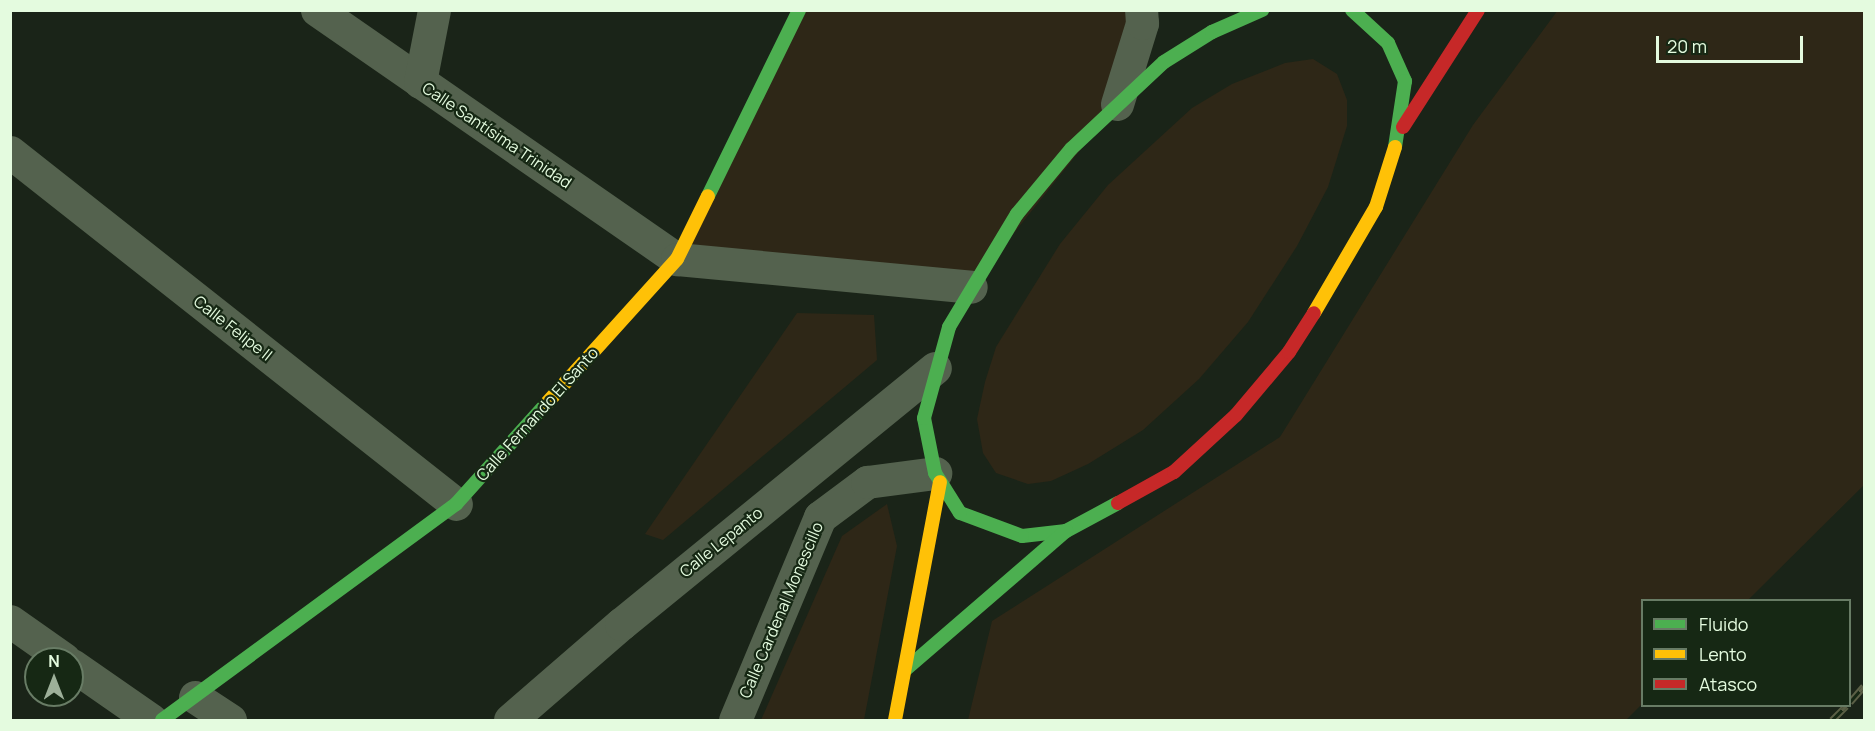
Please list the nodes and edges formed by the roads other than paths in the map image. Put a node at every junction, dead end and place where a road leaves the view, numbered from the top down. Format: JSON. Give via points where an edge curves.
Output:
{"nodes":[{"id":1,"x":317,"y":10,"type":"edge"},
{"id":2,"x":434,"y":10,"type":"edge"},
{"id":3,"x":799,"y":10,"type":"edge"},
{"id":4,"x":1141,"y":10,"type":"edge"},
{"id":5,"x":1262,"y":10,"type":"edge"},
{"id":6,"x":1352,"y":10,"type":"edge"},
{"id":7,"x":1478,"y":10,"type":"edge"},
{"id":8,"x":420,"y":82,"type":"junction"},
{"id":9,"x":1117,"y":104,"type":"junction"},
{"id":10,"x":1399,"y":134,"type":"junction"},
{"id":11,"x":10,"y":152,"type":"edge"},
{"id":12,"x":677,"y":259,"type":"junction"},
{"id":13,"x":970,"y":287,"type":"junction"},
{"id":14,"x":935,"y":368,"type":"junction"},
{"id":15,"x":938,"y":477,"type":"junction"},
{"id":16,"x":456,"y":504,"type":"junction"},
{"id":17,"x":1066,"y":531,"type":"junction"},
{"id":18,"x":10,"y":621,"type":"edge"},
{"id":19,"x":47,"y":647,"type":"edge"},
{"id":20,"x":905,"y":670,"type":"junction"},
{"id":21,"x":84,"y":673,"type":"edge"},
{"id":22,"x":195,"y":697,"type":"junction"},
{"id":23,"x":151,"y":720,"type":"edge"},
{"id":24,"x":162,"y":720,"type":"edge"},
{"id":25,"x":230,"y":720,"type":"edge"},
{"id":26,"x":510,"y":720,"type":"edge"},
{"id":27,"x":735,"y":720,"type":"edge"},
{"id":28,"x":896,"y":720,"type":"edge"}],
"edges":[{"from":1,"to":8,"type":"street","name":"Calle Santísima Trinidad"},
{"from":2,"to":8,"type":"street"},
{"from":3,"to":12,"type":"main road","name":"Calle Fernando El Santo"},
{"from":4,"to":9,"type":"street","via":[[1142,23]]},
{"from":5,"to":9,"type":"main road","via":[[1212,32],[1164,62]]},
{"from":6,"to":10,"type":"main road","via":[[1388,43],[1405,81]]},
{"from":7,"to":10,"type":"main road"},
{"from":8,"to":12,"type":"street","name":"Calle Santísima Trinidad"},
{"from":9,"to":13,"type":"main road","via":[[1071,148],[1017,214]]},
{"from":10,"to":17,"type":"main road","via":[[1376,207],[1341,272],[1289,352],[1236,415],[1174,472]]},
{"from":11,"to":16,"type":"street","name":"Calle Felipe II"},
{"from":12,"to":13,"type":"street"},
{"from":12,"to":16,"type":"main road","name":"Calle Fernando El Santo"},
{"from":13,"to":14,"type":"main road","via":[[949,327]]},
{"from":14,"to":15,"type":"main road","via":[[924,418]]},
{"from":14,"to":26,"type":"street","name":"Calle Lepanto","via":[[621,624]]},
{"from":15,"to":17,"type":"main road","via":[[960,513],[990,526],[1022,536]]},
{"from":15,"to":20,"type":"main road"},
{"from":15,"to":27,"type":"street","name":"Calle Cardenal Monescillo","via":[[867,482],[820,517]]},
{"from":16,"to":22,"type":"main road","name":"Calle Fernando El Santo"},
{"from":17,"to":20,"type":"main road"},
{"from":18,"to":19,"type":"street"},
{"from":20,"to":28,"type":"main road"},
{"from":21,"to":23,"type":"street"},
{"from":22,"to":24,"type":"main road","name":"Calle Fernando El Santo"},
{"from":22,"to":25,"type":"street"}]}
